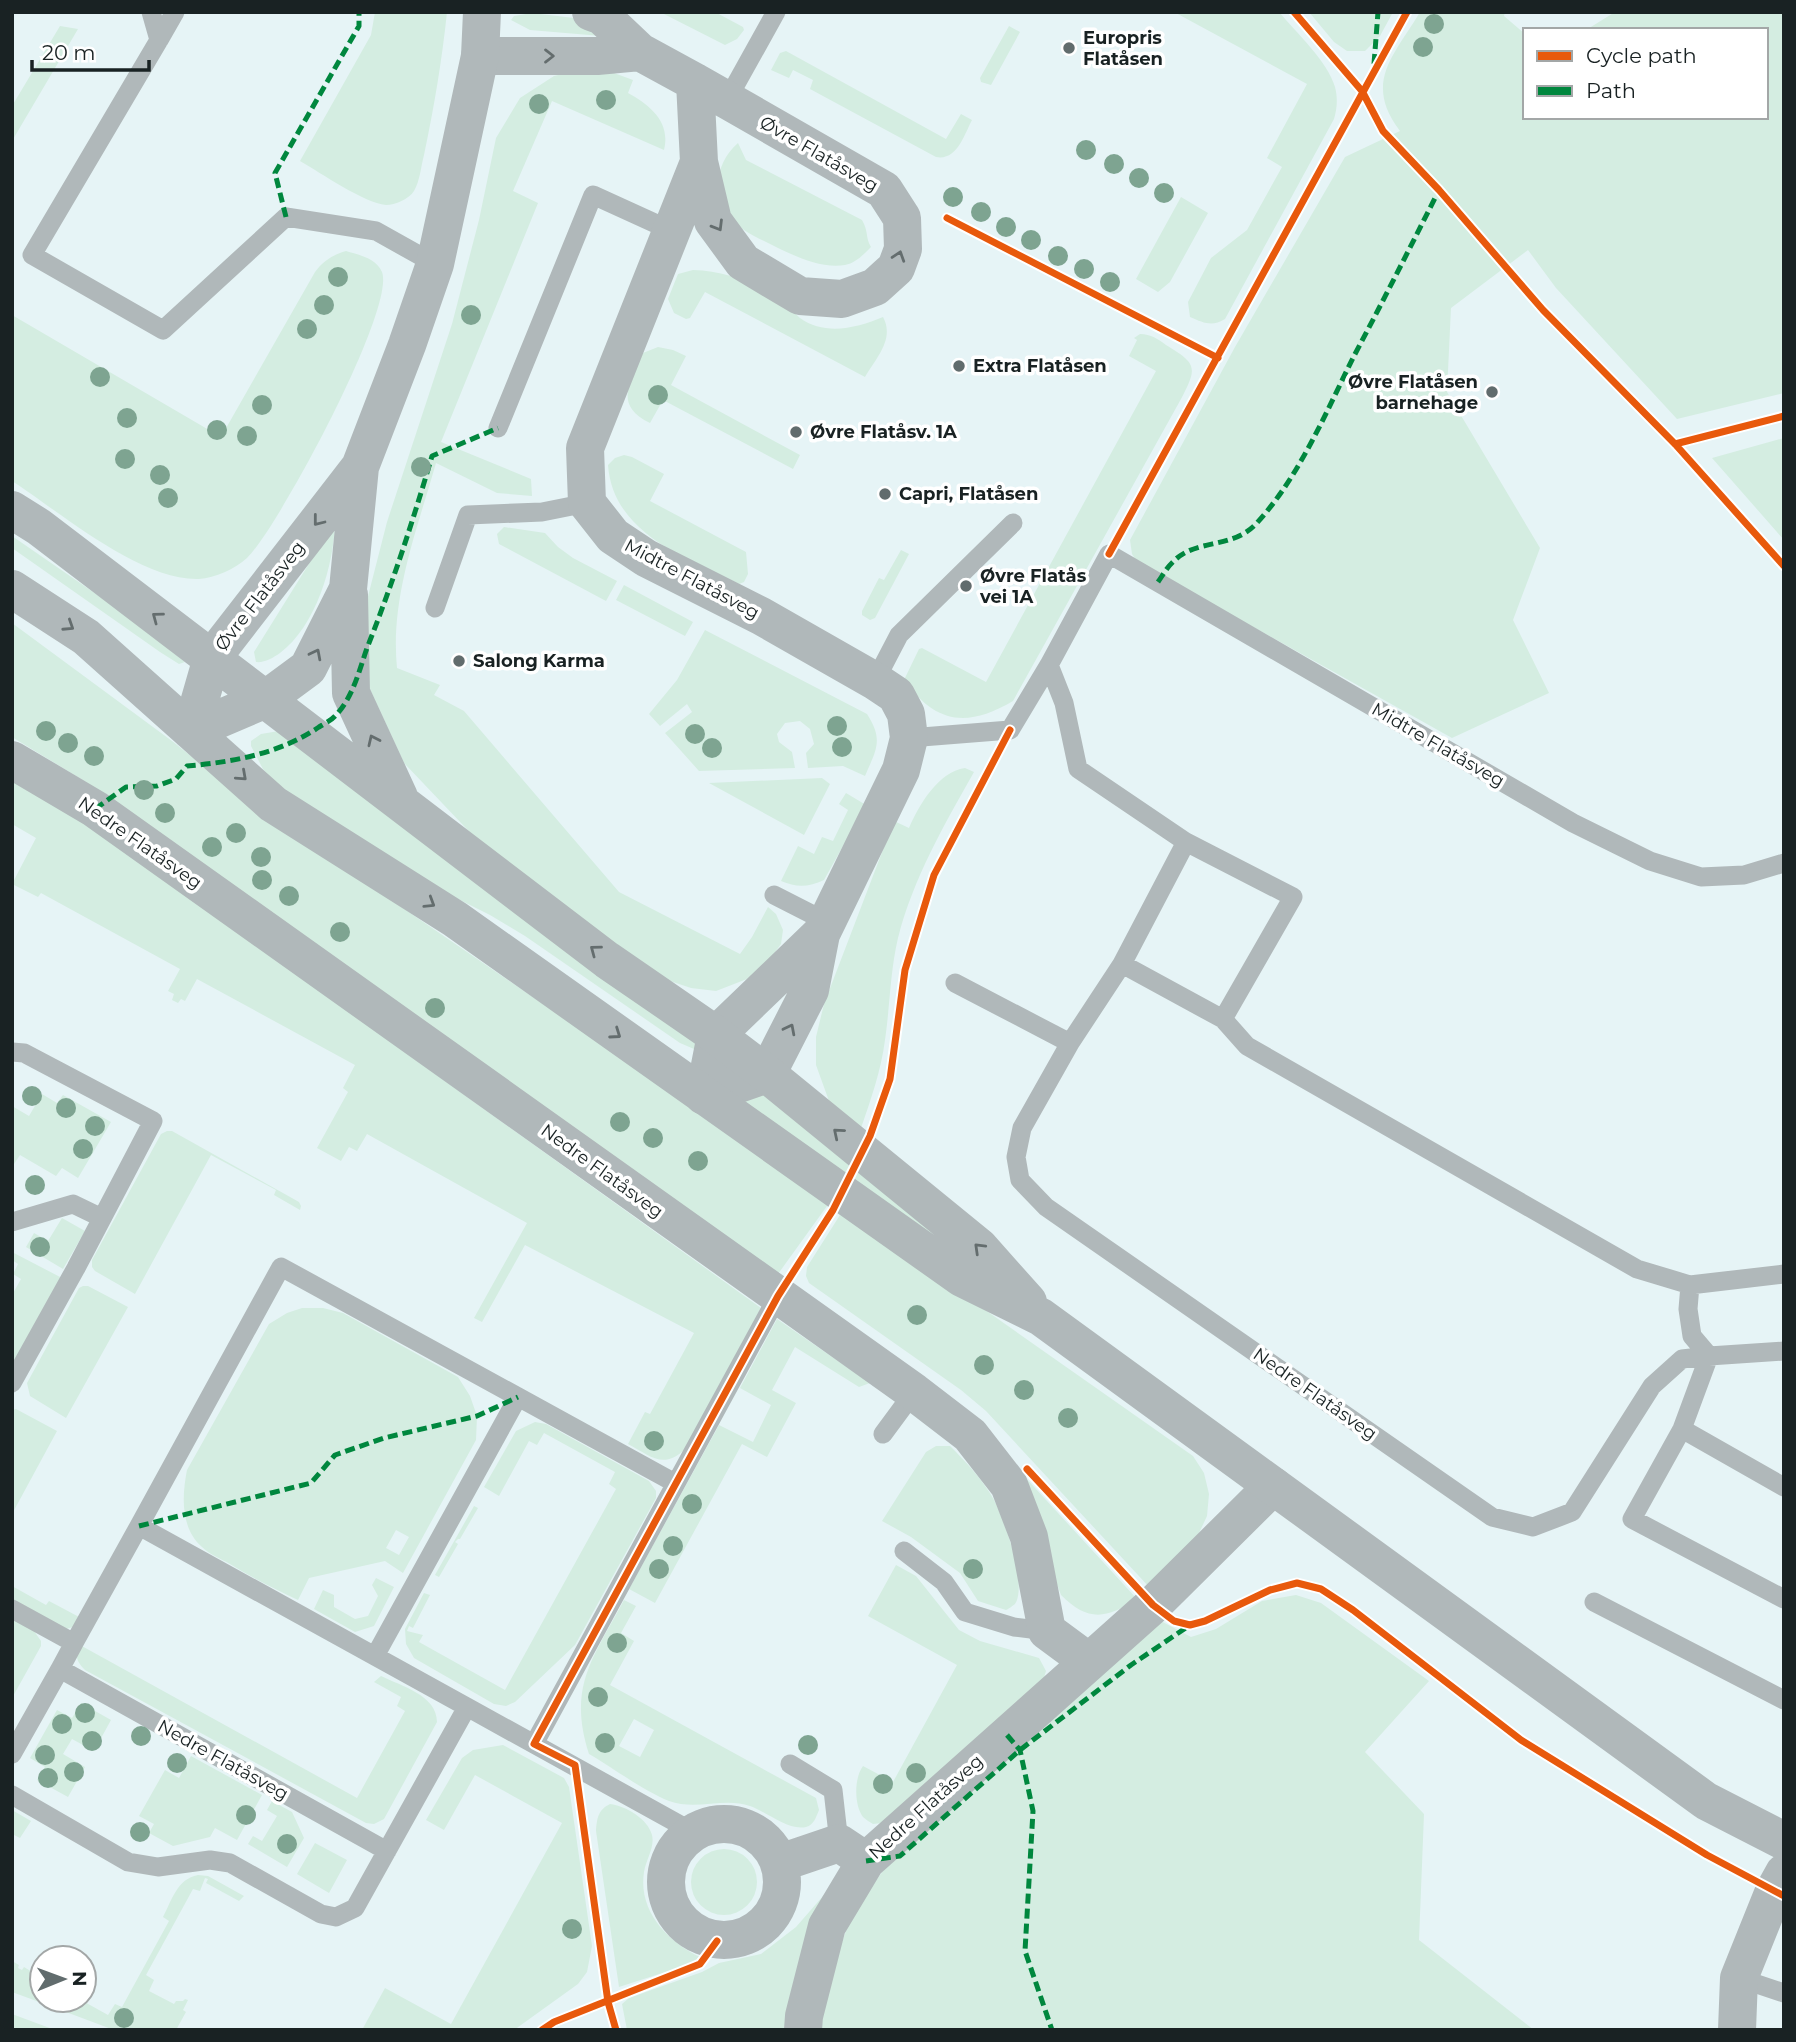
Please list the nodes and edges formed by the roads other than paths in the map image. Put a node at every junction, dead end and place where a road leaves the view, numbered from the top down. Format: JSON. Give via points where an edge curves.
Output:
{"nodes":[{"id":1,"x":151,"y":12,"type":"edge"},
{"id":2,"x":175,"y":12,"type":"edge"},
{"id":3,"x":482,"y":12,"type":"edge"},
{"id":4,"x":592,"y":12,"type":"edge"},
{"id":5,"x":776,"y":12,"type":"edge"},
{"id":6,"x":159,"y":40,"type":"junction"},
{"id":7,"x":640,"y":52,"type":"junction"},
{"id":8,"x":481,"y":55,"type":"junction"},
{"id":9,"x":695,"y":82,"type":"junction"},
{"id":10,"x":727,"y":100,"type":"junction"},
{"id":11,"x":699,"y":162,"type":"junction"},
{"id":12,"x":672,"y":231,"type":"junction"},
{"id":13,"x":435,"y":264,"type":"junction"},
{"id":14,"x":498,"y":428,"type":"dead end"},
{"id":15,"x":360,"y":467,"type":"junction"},
{"id":16,"x":587,"y":503,"type":"junction"},
{"id":17,"x":12,"y":510,"type":"edge"},
{"id":18,"x":1013,"y":523,"type":"dead end"},
{"id":19,"x":12,"y":589,"type":"edge"},
{"id":20,"x":348,"y":589,"type":"junction"},
{"id":21,"x":435,"y":608,"type":"dead end"},
{"id":22,"x":212,"y":658,"type":"junction"},
{"id":23,"x":1049,"y":665,"type":"junction"},
{"id":24,"x":875,"y":681,"type":"junction"},
{"id":25,"x":266,"y":699,"type":"junction"},
{"id":26,"x":191,"y":731,"type":"junction"},
{"id":27,"x":909,"y":738,"type":"junction"},
{"id":28,"x":12,"y":760,"type":"edge"},
{"id":29,"x":401,"y":802,"type":"junction"},
{"id":30,"x":1186,"y":842,"type":"junction"},
{"id":31,"x":1784,"y":863,"type":"edge"},
{"id":32,"x":774,"y":895,"type":"dead end"},
{"id":33,"x":824,"y":928,"type":"junction"},
{"id":34,"x":1122,"y":964,"type":"junction"},
{"id":35,"x":955,"y":983,"type":"dead end"},
{"id":36,"x":1223,"y":1018,"type":"junction"},
{"id":37,"x":716,"y":1035,"type":"junction"},
{"id":38,"x":1070,"y":1043,"type":"junction"},
{"id":39,"x":12,"y":1052,"type":"edge"},
{"id":40,"x":767,"y":1074,"type":"junction"},
{"id":41,"x":704,"y":1096,"type":"junction"},
{"id":42,"x":102,"y":1218,"type":"junction"},
{"id":43,"x":12,"y":1222,"type":"edge"},
{"id":44,"x":1784,"y":1274,"type":"edge"},
{"id":45,"x":1690,"y":1285,"type":"junction"},
{"id":46,"x":778,"y":1296,"type":"junction"},
{"id":47,"x":1041,"y":1317,"type":"junction"},
{"id":48,"x":1784,"y":1352,"type":"edge"},
{"id":49,"x":1709,"y":1356,"type":"junction"},
{"id":50,"x":12,"y":1382,"type":"edge"},
{"id":51,"x":914,"y":1392,"type":"junction"},
{"id":52,"x":518,"y":1397,"type":"junction"},
{"id":53,"x":1682,"y":1429,"type":"junction"},
{"id":54,"x":883,"y":1434,"type":"dead end"},
{"id":55,"x":675,"y":1483,"type":"junction"},
{"id":56,"x":1273,"y":1486,"type":"junction"},
{"id":57,"x":1784,"y":1487,"type":"edge"},
{"id":58,"x":139,"y":1526,"type":"junction"},
{"id":59,"x":904,"y":1551,"type":"dead end"},
{"id":60,"x":1784,"y":1599,"type":"edge"},
{"id":61,"x":1594,"y":1602,"type":"dead end"},
{"id":62,"x":12,"y":1609,"type":"edge"},
{"id":63,"x":1047,"y":1631,"type":"junction"},
{"id":64,"x":74,"y":1643,"type":"junction"},
{"id":65,"x":375,"y":1656,"type":"junction"},
{"id":66,"x":1089,"y":1662,"type":"junction"},
{"id":67,"x":60,"y":1669,"type":"junction"},
{"id":68,"x":1784,"y":1700,"type":"edge"},
{"id":69,"x":467,"y":1707,"type":"junction"},
{"id":70,"x":534,"y":1744,"type":"junction"},
{"id":71,"x":12,"y":1754,"type":"edge"},
{"id":72,"x":790,"y":1764,"type":"dead end"},
{"id":73,"x":12,"y":1795,"type":"edge"},
{"id":74,"x":693,"y":1832,"type":"junction"},
{"id":75,"x":1784,"y":1841,"type":"edge"},
{"id":76,"x":387,"y":1851,"type":"junction"},
{"id":77,"x":852,"y":1852,"type":"junction"},
{"id":78,"x":780,"y":1863,"type":"junction"},
{"id":79,"x":1784,"y":1873,"type":"edge"},
{"id":80,"x":1739,"y":1978,"type":"junction"},
{"id":81,"x":1784,"y":1993,"type":"edge"},
{"id":82,"x":803,"y":2030,"type":"edge"},
{"id":83,"x":1737,"y":2030,"type":"edge"}],
"edges":[{"from":1,"to":6,"type":"lane"},
{"from":2,"to":6,"type":"lane"},
{"from":3,"to":8,"type":"street","name":"Øvre Flatåsveg"},
{"from":4,"to":7,"type":"street","name":"Øvre Flatåsveg"},
{"from":5,"to":10,"type":"lane"},
{"from":6,"to":13,"type":"lane","via":[[32,255],[163,330],[286,217],[376,231]]},
{"from":8,"to":7,"type":"street","one_way":true},
{"from":7,"to":9,"type":"street","name":"Øvre Flatåsveg"},
{"from":8,"to":13,"type":"street","name":"Øvre Flatåsveg"},
{"from":9,"to":10,"type":"street","name":"Øvre Flatåsveg"},
{"from":9,"to":11,"type":"street","name":"Øvre Flatåsveg"},
{"from":11,"to":10,"type":"street","name":"Øvre Flatåsveg","one_way":true,"via":[[713,221],[743,262],[800,296],[842,299],[875,287],[896,268],[903,249],[902,218],[884,190]]},
{"from":11,"to":12,"type":"street"},
{"from":12,"to":14,"type":"lane","via":[[593,195]]},
{"from":12,"to":16,"type":"street","via":[[585,448]]},
{"from":13,"to":15,"type":"street","name":"Øvre Flatåsveg"},
{"from":15,"to":20,"type":"street","name":"Øvre Flatåsveg"},
{"from":15,"to":22,"type":"street","name":"Øvre Flatåsveg","one_way":true},
{"from":16,"to":21,"type":"lane","via":[[542,512],[468,514]]},
{"from":16,"to":24,"type":"street","name":"Midtre Flatåsveg","via":[[613,536],[646,558]]},
{"from":22,"to":17,"type":"street","one_way":true},
{"from":18,"to":24,"type":"lane","via":[[899,635]]},
{"from":19,"to":26,"type":"street","one_way":true,"via":[[86,637]]},
{"from":25,"to":20,"type":"street","name":"Øvre Flatåsveg","one_way":true,"via":[[308,668]]},
{"from":29,"to":20,"type":"street","one_way":true,"via":[[351,693]]},
{"from":22,"to":25,"type":"street"},
{"from":22,"to":26,"type":"street","name":"Øvre Flatåsveg"},
{"from":23,"to":27,"type":"lane","via":[[1010,730]]},
{"from":23,"to":30,"type":"lane","via":[[1064,703],[1078,769]]},
{"from":23,"to":31,"type":"lane","name":"Midtre Flatåsveg","via":[[1109,554],[1573,823],[1650,861],[1701,877],[1744,875]]},
{"from":24,"to":27,"type":"street","name":"Midtre Flatåsveg","via":[[896,695]]},
{"from":25,"to":26,"type":"street","name":"Øvre Flatåsveg"},
{"from":25,"to":29,"type":"street"},
{"from":26,"to":41,"type":"street","one_way":true,"via":[[273,804],[456,919]]},
{"from":27,"to":33,"type":"street","name":"Midtre Flatåsveg","via":[[901,770]]},
{"from":28,"to":46,"type":"street","name":"Nedre Flatåsveg","via":[[94,809]]},
{"from":37,"to":29,"type":"street","one_way":true,"via":[[607,960]]},
{"from":30,"to":34,"type":"lane","name":"Nedre Flatåsveg"},
{"from":30,"to":36,"type":"lane","via":[[1293,897]]},
{"from":32,"to":33,"type":"lane"},
{"from":33,"to":37,"type":"street","name":"Midtre Flatåsveg"},
{"from":40,"to":33,"type":"street","name":"Midtre Flatåsveg","one_way":true,"via":[[810,990]]},
{"from":34,"to":36,"type":"lane"},
{"from":34,"to":38,"type":"lane","name":"Nedre Flatåsveg"},
{"from":35,"to":38,"type":"lane"},
{"from":36,"to":45,"type":"lane","via":[[1247,1046],[1342,1101],[1637,1269]]},
{"from":37,"to":40,"type":"street"},
{"from":37,"to":41,"type":"street"},
{"from":38,"to":49,"type":"lane","name":"Nedre Flatåsveg","via":[[1022,1128],[1016,1157],[1020,1180],[1046,1207],[1492,1517],[1533,1527],[1572,1512],[1652,1386],[1682,1359]]},
{"from":39,"to":42,"type":"lane","via":[[24,1053],[153,1121]]},
{"from":40,"to":41,"type":"street"},
{"from":47,"to":40,"type":"street","one_way":true,"via":[[979,1247]]},
{"from":41,"to":47,"type":"street","via":[[962,1278]]},
{"from":42,"to":43,"type":"lane","via":[[72,1204]]},
{"from":42,"to":50,"type":"lane"},
{"from":44,"to":45,"type":"lane"},
{"from":45,"to":49,"type":"lane","via":[[1692,1336]]},
{"from":46,"to":51,"type":"street","name":"Nedre Flatåsveg"},
{"from":46,"to":55,"type":"lane"},
{"from":47,"to":56,"type":"street"},
{"from":48,"to":49,"type":"lane","name":"Nedre Flatåsveg"},
{"from":49,"to":53,"type":"lane"},
{"from":51,"to":54,"type":"lane"},
{"from":51,"to":63,"type":"street","name":"Nedre Flatåsveg","via":[[970,1435],[1009,1485],[1029,1537]]},
{"from":52,"to":55,"type":"lane"},
{"from":52,"to":58,"type":"lane","via":[[281,1267]]},
{"from":52,"to":65,"type":"lane"},
{"from":53,"to":57,"type":"lane"},
{"from":53,"to":60,"type":"lane","via":[[1632,1519]]},
{"from":55,"to":70,"type":"lane"},
{"from":56,"to":66,"type":"street","name":"Nedre Flatåsveg"},
{"from":56,"to":75,"type":"street","via":[[1706,1801]]},
{"from":58,"to":64,"type":"lane"},
{"from":58,"to":65,"type":"lane"},
{"from":59,"to":63,"type":"lane","via":[[944,1582],[965,1612],[1014,1627]]},
{"from":61,"to":68,"type":"lane"},
{"from":62,"to":64,"type":"lane"},
{"from":63,"to":66,"type":"street"},
{"from":64,"to":67,"type":"lane"},
{"from":65,"to":69,"type":"lane"},
{"from":66,"to":77,"type":"street","name":"Nedre Flatåsveg"},
{"from":67,"to":71,"type":"lane"},
{"from":67,"to":76,"type":"lane","name":"Nedre Flatåsveg"},
{"from":69,"to":70,"type":"lane"},
{"from":69,"to":76,"type":"lane"},
{"from":70,"to":74,"type":"lane"},
{"from":72,"to":77,"type":"lane","via":[[833,1790]]},
{"from":73,"to":76,"type":"lane","via":[[128,1862],[158,1867],[219,1860],[321,1914],[336,1917],[355,1908]]},
{"from":74,"to":78,"type":"street","via":[[722,1823],[737,1825],[763,1838]]},
{"from":74,"to":78,"type":"street","via":[[670,1859],[667,1895],[673,1912],[699,1935],[716,1941],[736,1940],[755,1933],[770,1920],[780,1902]]},
{"from":77,"to":78,"type":"street","name":"Nedre Flatåsveg"},
{"from":77,"to":82,"type":"street","via":[[827,1926]]},
{"from":79,"to":80,"type":"street"},
{"from":80,"to":81,"type":"lane"},
{"from":80,"to":83,"type":"street"}]}
